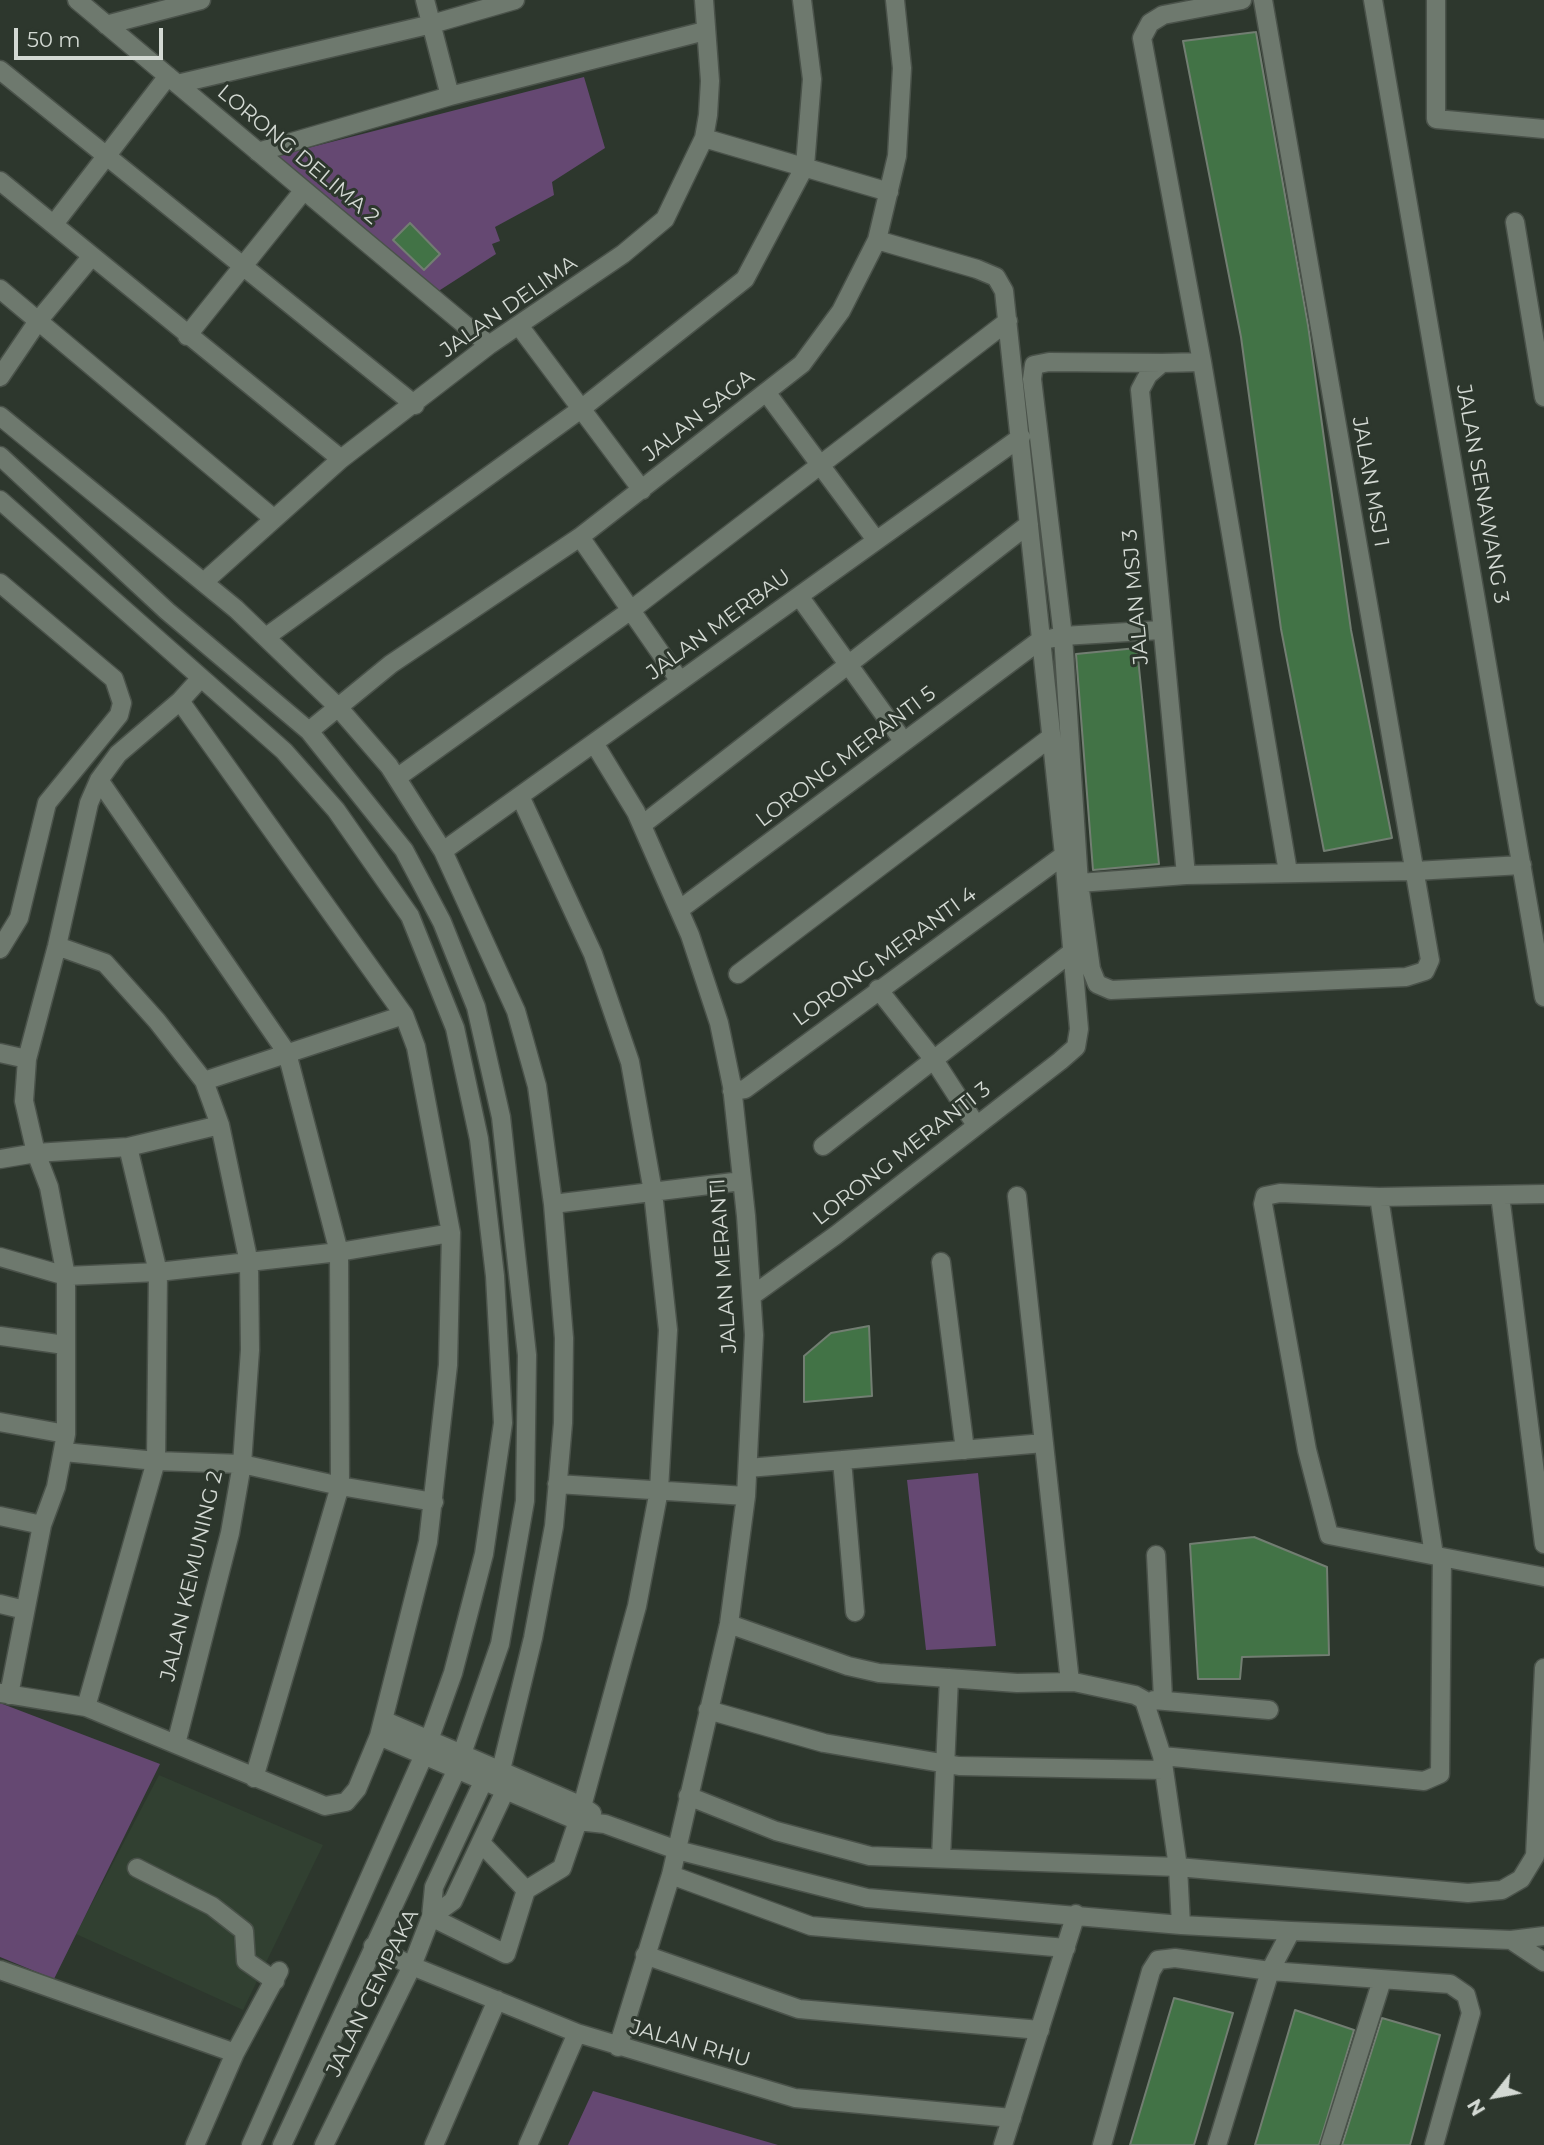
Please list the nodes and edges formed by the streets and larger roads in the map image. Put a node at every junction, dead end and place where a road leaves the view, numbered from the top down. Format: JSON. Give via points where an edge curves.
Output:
{"nodes":[{"id":1,"x":77,"y":0,"type":"edge"},
{"id":2,"x":201,"y":0,"type":"edge"},
{"id":3,"x":425,"y":0,"type":"edge"},
{"id":4,"x":515,"y":0,"type":"edge"},
{"id":5,"x":704,"y":0,"type":"edge"},
{"id":6,"x":802,"y":0,"type":"edge"},
{"id":7,"x":895,"y":0,"type":"edge"},
{"id":8,"x":1242,"y":0,"type":"edge"},
{"id":9,"x":1263,"y":0,"type":"edge"},
{"id":10,"x":1373,"y":0,"type":"edge"},
{"id":11,"x":1436,"y":0,"type":"edge"},
{"id":12,"x":166,"y":4,"type":"edge"},
{"id":13,"x":432,"y":24,"type":"junction"},
{"id":14,"x":106,"y":25,"type":"junction"},
{"id":15,"x":705,"y":31,"type":"junction"},
{"id":16,"x":0,"y":70,"type":"edge"},
{"id":17,"x":172,"y":80,"type":"junction"},
{"id":18,"x":450,"y":96,"type":"junction"},
{"id":19,"x":1544,"y":129,"type":"edge"},
{"id":20,"x":704,"y":138,"type":"junction"},
{"id":21,"x":258,"y":152,"type":"junction"},
{"id":22,"x":106,"y":156,"type":"junction"},
{"id":23,"x":805,"y":166,"type":"junction"},
{"id":24,"x":0,"y":181,"type":"edge"},
{"id":25,"x":304,"y":190,"type":"junction"},
{"id":26,"x":888,"y":192,"type":"junction"},
{"id":27,"x":1515,"y":222,"type":"dead end"},
{"id":28,"x":54,"y":224,"type":"junction"},
{"id":29,"x":877,"y":240,"type":"junction"},
{"id":30,"x":92,"y":256,"type":"junction"},
{"id":31,"x":244,"y":266,"type":"junction"},
{"id":32,"x":0,"y":289,"type":"edge"},
{"id":33,"x":38,"y":321,"type":"junction"},
{"id":34,"x":1008,"y":321,"type":"junction"},
{"id":35,"x":520,"y":327,"type":"junction"},
{"id":36,"x":187,"y":336,"type":"junction"},
{"id":37,"x":489,"y":345,"type":"junction"},
{"id":38,"x":1202,"y":362,"type":"junction"},
{"id":39,"x":1162,"y":363,"type":"junction"},
{"id":40,"x":0,"y":377,"type":"edge"},
{"id":41,"x":766,"y":391,"type":"junction"},
{"id":42,"x":1544,"y":397,"type":"edge"},
{"id":43,"x":415,"y":405,"type":"junction"},
{"id":44,"x":581,"y":409,"type":"junction"},
{"id":45,"x":0,"y":415,"type":"edge"},
{"id":46,"x":1021,"y":437,"type":"junction"},
{"id":47,"x":0,"y":456,"type":"edge"},
{"id":48,"x":341,"y":460,"type":"junction"},
{"id":49,"x":821,"y":464,"type":"junction"},
{"id":50,"x":642,"y":490,"type":"junction"},
{"id":51,"x":0,"y":500,"type":"edge"},
{"id":52,"x":273,"y":518,"type":"junction"},
{"id":53,"x":1029,"y":524,"type":"junction"},
{"id":54,"x":580,"y":537,"type":"junction"},
{"id":55,"x":876,"y":540,"type":"junction"},
{"id":56,"x":205,"y":581,"type":"junction"},
{"id":57,"x":0,"y":583,"type":"edge"},
{"id":58,"x":799,"y":596,"type":"junction"},
{"id":59,"x":631,"y":610,"type":"junction"},
{"id":60,"x":1161,"y":630,"type":"junction"},
{"id":61,"x":266,"y":636,"type":"junction"},
{"id":62,"x":1063,"y":636,"type":"junction"},
{"id":63,"x":1039,"y":641,"type":"junction"},
{"id":64,"x":848,"y":664,"type":"junction"},
{"id":65,"x":200,"y":679,"type":"junction"},
{"id":66,"x":680,"y":681,"type":"junction"},
{"id":67,"x":180,"y":701,"type":"junction"},
{"id":68,"x":337,"y":706,"type":"junction"},
{"id":69,"x":309,"y":731,"type":"junction"},
{"id":70,"x":1051,"y":737,"type":"junction"},
{"id":71,"x":904,"y":742,"type":"junction"},
{"id":72,"x":594,"y":743,"type":"junction"},
{"id":73,"x":398,"y":777,"type":"junction"},
{"id":74,"x":99,"y":779,"type":"junction"},
{"id":75,"x":520,"y":796,"type":"junction"},
{"id":76,"x":642,"y":825,"type":"junction"},
{"id":77,"x":443,"y":851,"type":"junction"},
{"id":78,"x":1064,"y":855,"type":"junction"},
{"id":79,"x":1522,"y":865,"type":"junction"},
{"id":80,"x":1415,"y":871,"type":"junction"},
{"id":81,"x":1288,"y":872,"type":"junction"},
{"id":82,"x":1186,"y":875,"type":"junction"},
{"id":83,"x":1079,"y":883,"type":"junction"},
{"id":84,"x":1536,"y":899,"type":"edge"},
{"id":85,"x":679,"y":910,"type":"junction"},
{"id":86,"x":57,"y":946,"type":"junction"},
{"id":87,"x":0,"y":949,"type":"edge"},
{"id":88,"x":1073,"y":951,"type":"junction"},
{"id":89,"x":738,"y":974,"type":"dead end"},
{"id":90,"x":878,"y":989,"type":"junction"},
{"id":91,"x":1544,"y":997,"type":"edge"},
{"id":92,"x":404,"y":1015,"type":"junction"},
{"id":93,"x":0,"y":1053,"type":"edge"},
{"id":94,"x":287,"y":1053,"type":"junction"},
{"id":95,"x":27,"y":1059,"type":"junction"},
{"id":96,"x":934,"y":1060,"type":"junction"},
{"id":97,"x":204,"y":1081,"type":"junction"},
{"id":98,"x":732,"y":1091,"type":"junction"},
{"id":99,"x":220,"y":1125,"type":"junction"},
{"id":100,"x":976,"y":1125,"type":"junction"},
{"id":101,"x":823,"y":1146,"type":"dead end"},
{"id":102,"x":128,"y":1147,"type":"junction"},
{"id":103,"x":36,"y":1153,"type":"junction"},
{"id":104,"x":0,"y":1159,"type":"edge"},
{"id":105,"x":742,"y":1181,"type":"junction"},
{"id":106,"x":653,"y":1192,"type":"junction"},
{"id":107,"x":1544,"y":1194,"type":"edge"},
{"id":108,"x":1500,"y":1195,"type":"junction"},
{"id":109,"x":1017,"y":1196,"type":"dead end"},
{"id":110,"x":1379,"y":1198,"type":"junction"},
{"id":111,"x":553,"y":1204,"type":"junction"},
{"id":112,"x":451,"y":1233,"type":"junction"},
{"id":113,"x":340,"y":1251,"type":"junction"},
{"id":114,"x":0,"y":1257,"type":"edge"},
{"id":115,"x":941,"y":1262,"type":"dead end"},
{"id":116,"x":249,"y":1263,"type":"junction"},
{"id":117,"x":158,"y":1272,"type":"junction"},
{"id":118,"x":66,"y":1276,"type":"junction"},
{"id":119,"x":753,"y":1295,"type":"junction"},
{"id":120,"x":0,"y":1336,"type":"edge"},
{"id":121,"x":65,"y":1345,"type":"junction"},
{"id":122,"x":0,"y":1422,"type":"edge"},
{"id":123,"x":65,"y":1443,"type":"junction"},
{"id":124,"x":1044,"y":1443,"type":"junction"},
{"id":125,"x":965,"y":1450,"type":"junction"},
{"id":126,"x":842,"y":1460,"type":"junction"},
{"id":127,"x":156,"y":1461,"type":"junction"},
{"id":128,"x":242,"y":1464,"type":"junction"},
{"id":129,"x":748,"y":1468,"type":"junction"},
{"id":130,"x":557,"y":1483,"type":"junction"},
{"id":131,"x":340,"y":1486,"type":"junction"},
{"id":132,"x":659,"y":1490,"type":"junction"},
{"id":133,"x":746,"y":1496,"type":"junction"},
{"id":134,"x":434,"y":1502,"type":"junction"},
{"id":135,"x":0,"y":1516,"type":"edge"},
{"id":136,"x":42,"y":1525,"type":"junction"},
{"id":137,"x":1544,"y":1545,"type":"edge"},
{"id":138,"x":1156,"y":1555,"type":"dead end"},
{"id":139,"x":1438,"y":1556,"type":"junction"},
{"id":140,"x":1544,"y":1577,"type":"edge"},
{"id":141,"x":0,"y":1604,"type":"edge"},
{"id":142,"x":24,"y":1610,"type":"junction"},
{"id":143,"x":855,"y":1612,"type":"dead end"},
{"id":144,"x":729,"y":1624,"type":"junction"},
{"id":145,"x":1544,"y":1668,"type":"edge"},
{"id":146,"x":949,"y":1678,"type":"junction"},
{"id":147,"x":1070,"y":1682,"type":"junction"},
{"id":148,"x":5,"y":1694,"type":"edge"},
{"id":149,"x":1163,"y":1699,"type":"junction"},
{"id":150,"x":1144,"y":1700,"type":"junction"},
{"id":151,"x":86,"y":1707,"type":"junction"},
{"id":152,"x":708,"y":1710,"type":"junction"},
{"id":153,"x":1269,"y":1710,"type":"dead end"},
{"id":154,"x":381,"y":1728,"type":"junction"},
{"id":155,"x":429,"y":1739,"type":"junction"},
{"id":156,"x":176,"y":1744,"type":"junction"},
{"id":157,"x":463,"y":1753,"type":"junction"},
{"id":158,"x":423,"y":1757,"type":"junction"},
{"id":159,"x":944,"y":1763,"type":"junction"},
{"id":160,"x":1163,"y":1763,"type":"junction"},
{"id":161,"x":501,"y":1770,"type":"junction"},
{"id":162,"x":456,"y":1771,"type":"junction"},
{"id":163,"x":254,"y":1778,"type":"junction"},
{"id":164,"x":483,"y":1782,"type":"junction"},
{"id":165,"x":505,"y":1791,"type":"junction"},
{"id":166,"x":688,"y":1796,"type":"junction"},
{"id":167,"x":437,"y":1808,"type":"junction"},
{"id":168,"x":580,"y":1813,"type":"junction"},
{"id":169,"x":459,"y":1833,"type":"junction"},
{"id":170,"x":481,"y":1843,"type":"junction"},
{"id":171,"x":677,"y":1850,"type":"junction"},
{"id":172,"x":940,"y":1858,"type":"junction"},
{"id":173,"x":1178,"y":1867,"type":"junction"},
{"id":174,"x":137,"y":1868,"type":"dead end"},
{"id":175,"x":671,"y":1875,"type":"junction"},
{"id":176,"x":526,"y":1890,"type":"junction"},
{"id":177,"x":1076,"y":1914,"type":"junction"},
{"id":178,"x":431,"y":1917,"type":"junction"},
{"id":179,"x":1181,"y":1925,"type":"junction"},
{"id":180,"x":1292,"y":1931,"type":"junction"},
{"id":181,"x":1544,"y":1936,"type":"edge"},
{"id":182,"x":1511,"y":1940,"type":"junction"},
{"id":183,"x":373,"y":1946,"type":"junction"},
{"id":184,"x":1544,"y":1947,"type":"edge"},
{"id":185,"x":1066,"y":1948,"type":"junction"},
{"id":186,"x":645,"y":1955,"type":"junction"},
{"id":187,"x":1544,"y":1962,"type":"edge"},
{"id":188,"x":412,"y":1966,"type":"junction"},
{"id":189,"x":0,"y":1970,"type":"edge"},
{"id":190,"x":1270,"y":1971,"type":"junction"},
{"id":191,"x":1382,"y":1980,"type":"junction"},
{"id":192,"x":497,"y":2000,"type":"junction"},
{"id":193,"x":1040,"y":2030,"type":"junction"},
{"id":194,"x":577,"y":2033,"type":"junction"},
{"id":195,"x":618,"y":2047,"type":"junction"},
{"id":196,"x":235,"y":2053,"type":"junction"},
{"id":197,"x":1012,"y":2118,"type":"junction"},
{"id":198,"x":195,"y":2145,"type":"edge"},
{"id":199,"x":251,"y":2145,"type":"edge"},
{"id":200,"x":282,"y":2145,"type":"edge"},
{"id":201,"x":324,"y":2145,"type":"edge"},
{"id":202,"x":434,"y":2145,"type":"edge"},
{"id":203,"x":528,"y":2145,"type":"edge"},
{"id":204,"x":1003,"y":2145,"type":"edge"},
{"id":205,"x":1102,"y":2145,"type":"edge"},
{"id":206,"x":1217,"y":2145,"type":"edge"},
{"id":207,"x":1330,"y":2145,"type":"edge"},
{"id":208,"x":1434,"y":2145,"type":"edge"}],
"edges":[{"from":1,"to":14,"type":"street","name":"LORONG DELIMA 2"},
{"from":2,"to":12,"type":"street"},
{"from":3,"to":13,"type":"street"},
{"from":4,"to":13,"type":"street"},
{"from":5,"to":15,"type":"street","name":"JALAN DELIMA"},
{"from":6,"to":23,"type":"street","via":[[812,79]]},
{"from":7,"to":26,"type":"street","name":"JALAN SAGA","via":[[902,68],[897,156]]},
{"from":8,"to":38,"type":"street","via":[[1163,15],[1150,23],[1142,38]]},
{"from":9,"to":80,"type":"street","name":"JALAN MSJ 1"},
{"from":10,"to":79,"type":"street","name":"JALAN SENAWANG 3"},
{"from":11,"to":19,"type":"street","via":[[1437,119]]},
{"from":12,"to":14,"type":"street"},
{"from":13,"to":17,"type":"street"},
{"from":13,"to":18,"type":"street"},
{"from":14,"to":17,"type":"street","name":"LORONG DELIMA 2"},
{"from":15,"to":18,"type":"street"},
{"from":15,"to":20,"type":"street","name":"JALAN DELIMA","via":[[710,81]]},
{"from":16,"to":22,"type":"street"},
{"from":17,"to":21,"type":"street","name":"LORONG DELIMA 2"},
{"from":17,"to":22,"type":"street"},
{"from":18,"to":21,"type":"street"},
{"from":20,"to":23,"type":"street"},
{"from":20,"to":35,"type":"street","name":"JALAN DELIMA","via":[[665,219]]},
{"from":21,"to":25,"type":"street","name":"LORONG DELIMA 2"},
{"from":22,"to":28,"type":"street"},
{"from":22,"to":31,"type":"street"},
{"from":23,"to":26,"type":"street"},
{"from":23,"to":44,"type":"street","via":[[745,279]]},
{"from":24,"to":28,"type":"street"},
{"from":25,"to":31,"type":"street"},
{"from":25,"to":37,"type":"street","name":"LORONG DELIMA 2"},
{"from":26,"to":29,"type":"street","name":"JALAN SAGA"},
{"from":27,"to":42,"type":"street"},
{"from":28,"to":30,"type":"street"},
{"from":29,"to":34,"type":"street","via":[[996,277],[1004,291]]},
{"from":29,"to":41,"type":"street","name":"JALAN SAGA","via":[[841,311],[802,364]]},
{"from":30,"to":33,"type":"street"},
{"from":30,"to":36,"type":"street"},
{"from":31,"to":36,"type":"street"},
{"from":31,"to":43,"type":"street"},
{"from":32,"to":33,"type":"street"},
{"from":33,"to":40,"type":"street"},
{"from":33,"to":52,"type":"street"},
{"from":34,"to":46,"type":"street"},
{"from":34,"to":49,"type":"street"},
{"from":35,"to":37,"type":"street","name":"JALAN DELIMA"},
{"from":35,"to":44,"type":"street"},
{"from":36,"to":48,"type":"street"},
{"from":37,"to":43,"type":"street","name":"JALAN DELIMA"},
{"from":38,"to":39,"type":"street"},
{"from":38,"to":81,"type":"street"},
{"from":39,"to":60,"type":"street","name":"JALAN MSJ 3","via":[[1140,390]]},
{"from":39,"to":62,"type":"street","via":[[1034,365]]},
{"from":41,"to":49,"type":"street"},
{"from":41,"to":50,"type":"street","name":"JALAN SAGA"},
{"from":43,"to":48,"type":"street","name":"JALAN DELIMA"},
{"from":44,"to":50,"type":"street"},
{"from":44,"to":61,"type":"street"},
{"from":45,"to":56,"type":"street"},
{"from":46,"to":53,"type":"street"},
{"from":46,"to":55,"type":"street","name":"JALAN MERBAU"},
{"from":47,"to":69,"type":"street","via":[[167,611]]},
{"from":48,"to":52,"type":"street","name":"JALAN DELIMA"},
{"from":49,"to":55,"type":"street"},
{"from":49,"to":59,"type":"street"},
{"from":50,"to":54,"type":"street","name":"JALAN SAGA"},
{"from":51,"to":65,"type":"street"},
{"from":52,"to":56,"type":"street","name":"JALAN DELIMA"},
{"from":53,"to":63,"type":"street"},
{"from":53,"to":64,"type":"street"},
{"from":54,"to":59,"type":"street"},
{"from":54,"to":68,"type":"street","name":"JALAN SAGA","via":[[391,664]]},
{"from":55,"to":58,"type":"street","name":"JALAN MERBAU"},
{"from":56,"to":61,"type":"street"},
{"from":57,"to":87,"type":"street","via":[[114,679],[122,702],[119,715],[47,803],[19,918]]},
{"from":58,"to":64,"type":"street"},
{"from":58,"to":66,"type":"street","name":"JALAN MERBAU"},
{"from":59,"to":66,"type":"street"},
{"from":59,"to":73,"type":"street"},
{"from":60,"to":62,"type":"street"},
{"from":60,"to":82,"type":"street","name":"JALAN MSJ 3"},
{"from":61,"to":68,"type":"street"},
{"from":62,"to":63,"type":"street"},
{"from":62,"to":83,"type":"street"},
{"from":63,"to":70,"type":"street"},
{"from":63,"to":71,"type":"street","name":"LORONG MERANTI 5"},
{"from":64,"to":71,"type":"street"},
{"from":64,"to":76,"type":"street"},
{"from":65,"to":67,"type":"street"},
{"from":65,"to":155,"type":"street","via":[[284,751],[336,810],[410,916],[455,1028],[474,1114],[495,1276],[503,1423],[484,1554],[453,1673]]},
{"from":66,"to":72,"type":"street","name":"JALAN MERBAU"},
{"from":67,"to":74,"type":"street","via":[[118,754]]},
{"from":67,"to":92,"type":"street"},
{"from":68,"to":69,"type":"street","name":"JALAN SAGA"},
{"from":68,"to":73,"type":"street"},
{"from":69,"to":157,"type":"street","via":[[404,850],[442,922],[476,1007],[501,1117],[527,1355],[525,1501],[500,1644]]},
{"from":70,"to":78,"type":"street"},
{"from":70,"to":89,"type":"street"},
{"from":71,"to":85,"type":"street","name":"LORONG MERANTI 5"},
{"from":72,"to":75,"type":"street","name":"JALAN MERBAU"},
{"from":72,"to":76,"type":"street","name":"JALAN MERANTI"},
{"from":73,"to":77,"type":"street"},
{"from":74,"to":86,"type":"street","via":[[89,803]]},
{"from":74,"to":94,"type":"street"},
{"from":75,"to":77,"type":"street","name":"JALAN MERBAU"},
{"from":75,"to":106,"type":"street","via":[[593,954],[630,1062]]},
{"from":76,"to":85,"type":"street","name":"JALAN MERANTI"},
{"from":77,"to":111,"type":"street","via":[[516,1011],[537,1086]]},
{"from":78,"to":88,"type":"street"},
{"from":78,"to":90,"type":"street","name":"LORONG MERANTI 4"},
{"from":79,"to":80,"type":"street"},
{"from":79,"to":84,"type":"street","name":"JALAN SENAWANG 3"},
{"from":80,"to":81,"type":"street"},
{"from":80,"to":83,"type":"street","name":"JALAN MSJ 1","via":[[1430,960],[1425,971],[1406,977],[1111,990],[1097,984],[1091,969]]},
{"from":81,"to":82,"type":"street"},
{"from":82,"to":83,"type":"street"},
{"from":84,"to":91,"type":"street","name":"JALAN SENAWANG 3"},
{"from":85,"to":98,"type":"street","name":"JALAN MERANTI","via":[[719,1023]]},
{"from":86,"to":95,"type":"street"},
{"from":86,"to":97,"type":"street","name":"JALAN KEMUNING 2","via":[[104,963]]},
{"from":88,"to":96,"type":"street"},
{"from":88,"to":100,"type":"street","name":"LORONG MERANTI 3","via":[[1079,1029],[1076,1047]]},
{"from":90,"to":96,"type":"street"},
{"from":90,"to":98,"type":"street","name":"LORONG MERANTI 4","via":[[745,1089]]},
{"from":92,"to":94,"type":"street"},
{"from":92,"to":112,"type":"street","via":[[416,1047]]},
{"from":93,"to":95,"type":"street"},
{"from":94,"to":97,"type":"street"},
{"from":94,"to":113,"type":"street"},
{"from":95,"to":103,"type":"street","via":[[24,1101]]},
{"from":96,"to":100,"type":"street"},
{"from":96,"to":101,"type":"street"},
{"from":97,"to":99,"type":"street","name":"JALAN KEMUNING 2"},
{"from":98,"to":105,"type":"street","name":"JALAN MERANTI"},
{"from":99,"to":102,"type":"street"},
{"from":99,"to":116,"type":"street","name":"JALAN KEMUNING 2"},
{"from":100,"to":119,"type":"street","name":"LORONG MERANTI 3"},
{"from":102,"to":103,"type":"street"},
{"from":102,"to":117,"type":"street"},
{"from":103,"to":104,"type":"street"},
{"from":103,"to":118,"type":"street","via":[[49,1187]]},
{"from":105,"to":106,"type":"street"},
{"from":105,"to":119,"type":"street","name":"JALAN MERANTI"},
{"from":106,"to":111,"type":"street"},
{"from":106,"to":132,"type":"street","via":[[668,1330]]},
{"from":107,"to":108,"type":"street"},
{"from":108,"to":110,"type":"street"},
{"from":108,"to":137,"type":"street"},
{"from":109,"to":124,"type":"street"},
{"from":110,"to":139,"type":"street"},
{"from":110,"to":139,"type":"street","via":[[1280,1193],[1265,1196],[1263,1204],[1307,1450],[1329,1535]]},
{"from":111,"to":130,"type":"street","via":[[564,1338]]},
{"from":112,"to":113,"type":"street"},
{"from":112,"to":134,"type":"street","via":[[448,1365]]},
{"from":113,"to":116,"type":"street"},
{"from":113,"to":131,"type":"street"},
{"from":114,"to":118,"type":"street"},
{"from":115,"to":125,"type":"street"},
{"from":116,"to":117,"type":"street"},
{"from":116,"to":128,"type":"street","name":"JALAN KEMUNING 2","via":[[250,1350]]},
{"from":117,"to":118,"type":"street"},
{"from":117,"to":127,"type":"street"},
{"from":118,"to":121,"type":"street"},
{"from":119,"to":129,"type":"street","name":"JALAN MERANTI"},
{"from":120,"to":121,"type":"street"},
{"from":121,"to":123,"type":"street"},
{"from":122,"to":123,"type":"street"},
{"from":123,"to":127,"type":"street"},
{"from":123,"to":136,"type":"street"},
{"from":124,"to":125,"type":"street"},
{"from":124,"to":147,"type":"street"},
{"from":125,"to":126,"type":"street"},
{"from":126,"to":129,"type":"street"},
{"from":126,"to":143,"type":"street"},
{"from":127,"to":128,"type":"street"},
{"from":127,"to":151,"type":"street"},
{"from":128,"to":131,"type":"street"},
{"from":128,"to":156,"type":"street","name":"JALAN KEMUNING 2","via":[[230,1533]]},
{"from":129,"to":133,"type":"street","name":"JALAN MERANTI"},
{"from":130,"to":132,"type":"street"},
{"from":130,"to":161,"type":"street","via":[[554,1526],[533,1638]]},
{"from":131,"to":134,"type":"street"},
{"from":131,"to":163,"type":"street"},
{"from":132,"to":133,"type":"street"},
{"from":132,"to":168,"type":"street","via":[[637,1606]]},
{"from":133,"to":144,"type":"street","name":"JALAN MERANTI"},
{"from":134,"to":154,"type":"street"},
{"from":135,"to":136,"type":"street"},
{"from":136,"to":142,"type":"street"},
{"from":138,"to":149,"type":"street"},
{"from":139,"to":140,"type":"street"},
{"from":139,"to":160,"type":"street","via":[[1440,1774],[1424,1781]]},
{"from":141,"to":142,"type":"street"},
{"from":142,"to":148,"type":"street"},
{"from":144,"to":146,"type":"street","via":[[848,1666]]},
{"from":144,"to":152,"type":"street","name":"JALAN MERANTI"},
{"from":145,"to":173,"type":"street","via":[[1535,1856],[1521,1879],[1502,1890],[1468,1893]]},
{"from":146,"to":147,"type":"street"},
{"from":146,"to":159,"type":"street"},
{"from":147,"to":150,"type":"street"},
{"from":148,"to":151,"type":"street"},
{"from":149,"to":150,"type":"street"},
{"from":149,"to":153,"type":"street"},
{"from":150,"to":160,"type":"street"},
{"from":151,"to":156,"type":"street"},
{"from":152,"to":159,"type":"street","via":[[824,1743]]},
{"from":152,"to":166,"type":"street","name":"JALAN MERANTI"},
{"from":154,"to":155,"type":"street"},
{"from":154,"to":158,"type":"street"},
{"from":154,"to":163,"type":"street","via":[[357,1789],[346,1802],[325,1806]]},
{"from":155,"to":157,"type":"street"},
{"from":155,"to":158,"type":"street"},
{"from":156,"to":163,"type":"street"},
{"from":157,"to":161,"type":"street"},
{"from":157,"to":162,"type":"street"},
{"from":158,"to":162,"type":"street"},
{"from":158,"to":199,"type":"street"},
{"from":159,"to":160,"type":"street"},
{"from":159,"to":172,"type":"street"},
{"from":160,"to":173,"type":"street"},
{"from":161,"to":168,"type":"street"},
{"from":162,"to":164,"type":"street"},
{"from":162,"to":167,"type":"street"},
{"from":164,"to":165,"type":"street"},
{"from":164,"to":169,"type":"street"},
{"from":165,"to":168,"type":"street"},
{"from":165,"to":170,"type":"street","name":"JALAN CEMPAKA"},
{"from":166,"to":171,"type":"street","name":"JALAN MERANTI"},
{"from":166,"to":172,"type":"street","via":[[776,1830],[870,1856]]},
{"from":167,"to":169,"type":"street","via":[[451,1803],[457,1807]]},
{"from":167,"to":183,"type":"street"},
{"from":168,"to":171,"type":"street"},
{"from":168,"to":176,"type":"street","via":[[562,1868]]},
{"from":169,"to":178,"type":"street","via":[[434,1887]]},
{"from":170,"to":176,"type":"street"},
{"from":170,"to":178,"type":"street","name":"JALAN CEMPAKA","via":[[453,1901]]},
{"from":171,"to":175,"type":"street","name":"JALAN MERANTI"},
{"from":171,"to":177,"type":"street","via":[[867,1898]]},
{"from":172,"to":173,"type":"street"},
{"from":173,"to":179,"type":"street"},
{"from":174,"to":196,"type":"street","via":[[212,1906],[244,1931],[246,1961],[276,1976]]},
{"from":175,"to":185,"type":"street","via":[[811,1926]]},
{"from":175,"to":186,"type":"street","name":"JALAN MERANTI"},
{"from":176,"to":178,"type":"street","via":[[506,1954]]},
{"from":177,"to":179,"type":"street"},
{"from":177,"to":185,"type":"street"},
{"from":178,"to":188,"type":"street","name":"JALAN CEMPAKA"},
{"from":179,"to":180,"type":"street"},
{"from":180,"to":182,"type":"street"},
{"from":180,"to":190,"type":"street"},
{"from":181,"to":182,"type":"street"},
{"from":182,"to":184,"type":"street"},
{"from":182,"to":187,"type":"street"},
{"from":183,"to":188,"type":"street","name":"JALAN RHU"},
{"from":183,"to":200,"type":"street"},
{"from":185,"to":193,"type":"street"},
{"from":186,"to":193,"type":"street","via":[[799,2009]]},
{"from":186,"to":195,"type":"street","name":"JALAN MERANTI"},
{"from":188,"to":192,"type":"street","name":"JALAN RHU"},
{"from":188,"to":201,"type":"street","name":"JALAN CEMPAKA"},
{"from":189,"to":196,"type":"street"},
{"from":190,"to":191,"type":"street"},
{"from":190,"to":205,"type":"street","via":[[1175,1958],[1158,1960],[1151,1971]]},
{"from":190,"to":206,"type":"street"},
{"from":191,"to":207,"type":"street"},
{"from":191,"to":208,"type":"street","via":[[1450,1984],[1466,1995],[1471,2012]]},
{"from":192,"to":194,"type":"street","name":"JALAN RHU"},
{"from":192,"to":202,"type":"street"},
{"from":193,"to":197,"type":"street"},
{"from":194,"to":195,"type":"street","name":"JALAN RHU"},
{"from":194,"to":203,"type":"street"},
{"from":195,"to":197,"type":"street","name":"JALAN RHU","via":[[795,2098]]},
{"from":196,"to":198,"type":"street"},
{"from":197,"to":204,"type":"street"}]}
